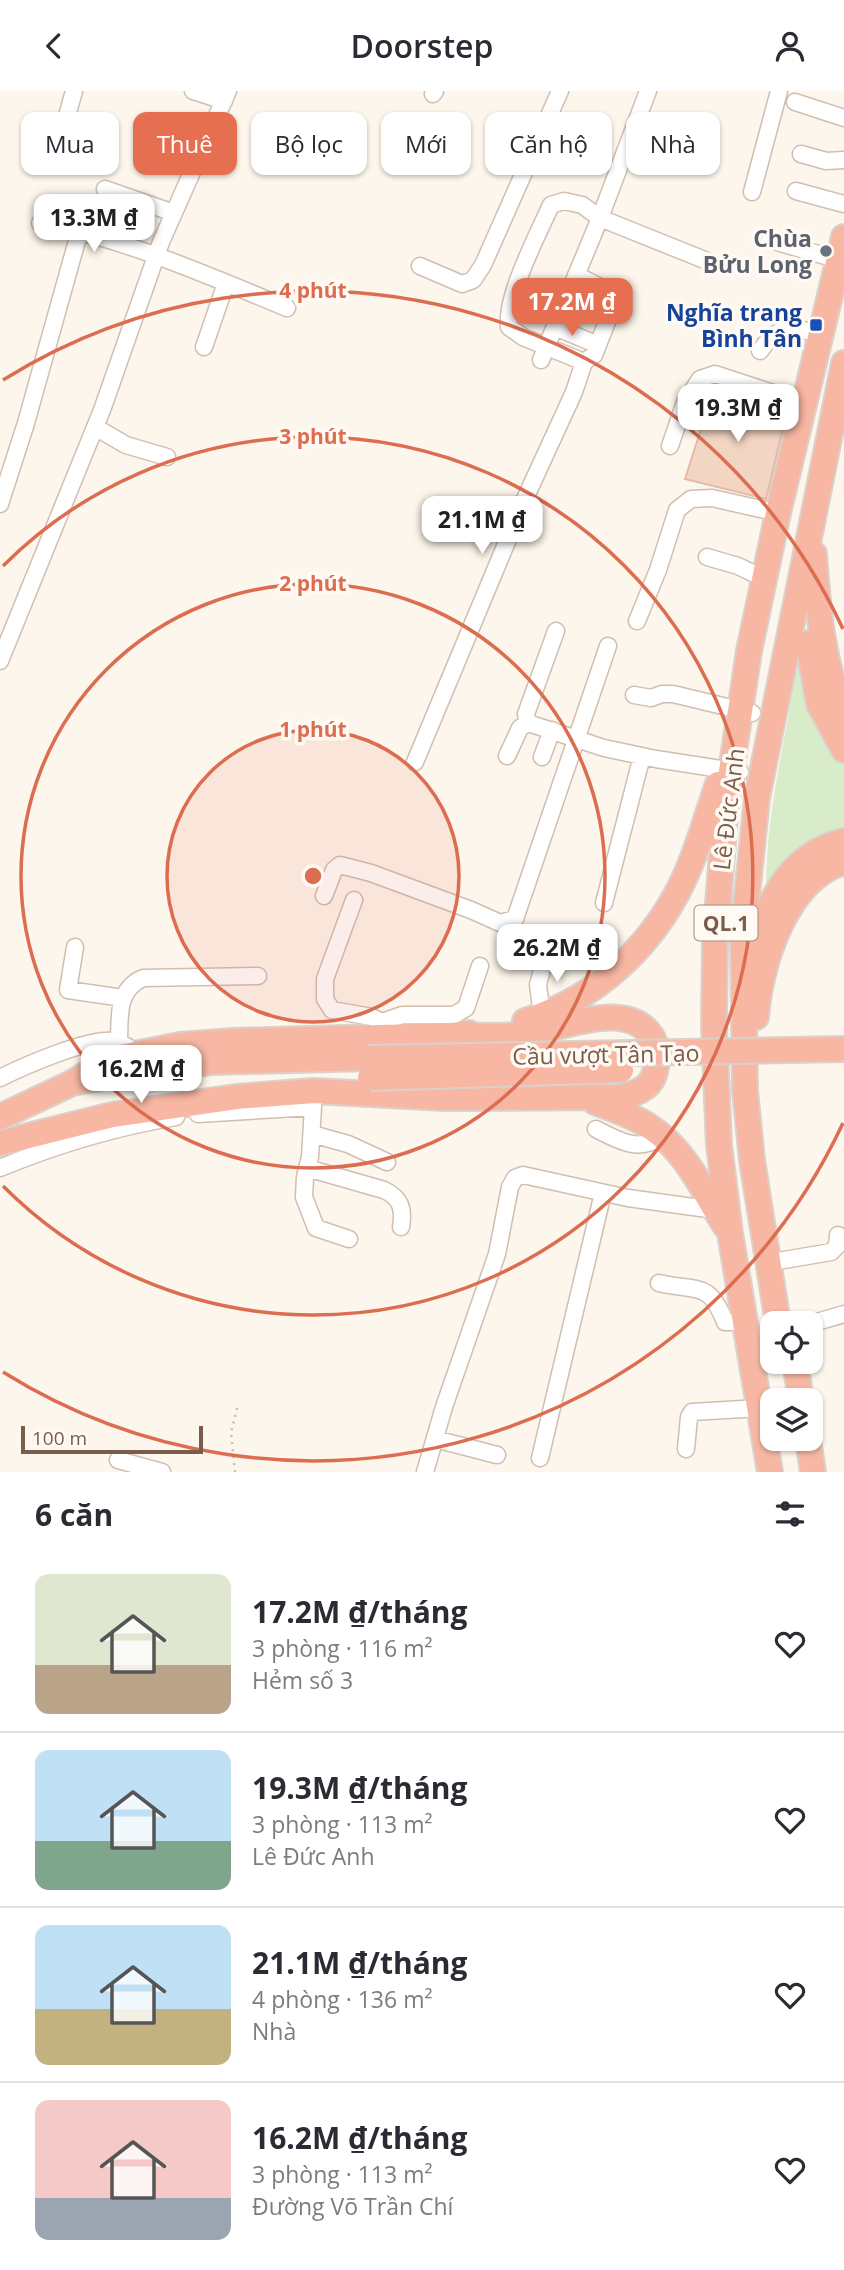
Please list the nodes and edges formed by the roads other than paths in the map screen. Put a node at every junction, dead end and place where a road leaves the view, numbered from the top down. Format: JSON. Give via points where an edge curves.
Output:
{"nodes":[{"id":1,"x":74,"y":91,"type":"edge"},
{"id":2,"x":193,"y":91,"type":"edge"},
{"id":3,"x":560,"y":91,"type":"edge"},
{"id":4,"x":648,"y":91,"type":"edge"},
{"id":5,"x":779,"y":91,"type":"edge"},
{"id":6,"x":226,"y":96,"type":"edge"},
{"id":7,"x":794,"y":103,"type":"dead end"},
{"id":8,"x":68,"y":112,"type":"edge"},
{"id":9,"x":844,"y":118,"type":"edge"},
{"id":10,"x":801,"y":154,"type":"dead end"},
{"id":11,"x":844,"y":160,"type":"edge"},
{"id":12,"x":106,"y":189,"type":"dead end"},
{"id":13,"x":796,"y":191,"type":"dead end"},
{"id":14,"x":752,"y":192,"type":"dead end"},
{"id":15,"x":844,"y":204,"type":"edge"},
{"id":16,"x":174,"y":213,"type":"junction"},
{"id":17,"x":600,"y":218,"type":"junction"},
{"id":18,"x":40,"y":223,"type":"dead end"},
{"id":19,"x":80,"y":230,"type":"junction"},
{"id":20,"x":770,"y":240,"type":"dead end"},
{"id":21,"x":841,"y":249,"type":"edge"},
{"id":22,"x":156,"y":256,"type":"junction"},
{"id":23,"x":712,"y":263,"type":"dead end"},
{"id":24,"x":420,"y":266,"type":"dead end"},
{"id":25,"x":576,"y":275,"type":"junction"},
{"id":26,"x":226,"y":283,"type":"junction"},
{"id":27,"x":844,"y":298,"type":"edge"},
{"id":28,"x":287,"y":308,"type":"dead end"},
{"id":29,"x":555,"y":327,"type":"junction"},
{"id":30,"x":830,"y":329,"type":"junction"},
{"id":31,"x":598,"y":345,"type":"junction"},
{"id":32,"x":204,"y":347,"type":"dead end"},
{"id":33,"x":760,"y":351,"type":"dead end"},
{"id":34,"x":544,"y":353,"type":"junction"},
{"id":35,"x":584,"y":362,"type":"junction"},
{"id":36,"x":844,"y":363,"type":"edge"},
{"id":37,"x":803,"y":407,"type":"junction"},
{"id":38,"x":95,"y":427,"type":"junction"},
{"id":39,"x":670,"y":446,"type":"dead end"},
{"id":40,"x":827,"y":446,"type":"edge"},
{"id":41,"x":167,"y":457,"type":"dead end"},
{"id":42,"x":0,"y":504,"type":"edge"},
{"id":43,"x":778,"y":513,"type":"junction"},
{"id":44,"x":813,"y":515,"type":"junction"},
{"id":45,"x":707,"y":557,"type":"dead end"},
{"id":46,"x":803,"y":573,"type":"junction"},
{"id":47,"x":765,"y":579,"type":"junction"},
{"id":48,"x":637,"y":621,"type":"dead end"},
{"id":49,"x":556,"y":631,"type":"dead end"},
{"id":50,"x":608,"y":646,"type":"dead end"},
{"id":51,"x":827,"y":658,"type":"edge"},
{"id":52,"x":0,"y":661,"type":"edge"},
{"id":53,"x":634,"y":695,"type":"dead end"},
{"id":54,"x":749,"y":699,"type":"junction"},
{"id":55,"x":844,"y":712,"type":"edge"},
{"id":56,"x":528,"y":723,"type":"junction"},
{"id":57,"x":552,"y":730,"type":"junction"},
{"id":58,"x":575,"y":737,"type":"junction"},
{"id":59,"x":844,"y":750,"type":"edge"},
{"id":60,"x":508,"y":756,"type":"dead end"},
{"id":61,"x":642,"y":756,"type":"junction"},
{"id":62,"x":542,"y":757,"type":"dead end"},
{"id":63,"x":415,"y":762,"type":"dead end"},
{"id":64,"x":732,"y":771,"type":"junction"},
{"id":65,"x":844,"y":841,"type":"edge"},
{"id":66,"x":844,"y":862,"type":"edge"},
{"id":67,"x":324,"y":896,"type":"dead end"},
{"id":68,"x":796,"y":898,"type":"junction"},
{"id":69,"x":354,"y":900,"type":"dead end"},
{"id":70,"x":604,"y":903,"type":"dead end"},
{"id":71,"x":75,"y":947,"type":"dead end"},
{"id":72,"x":546,"y":954,"type":"dead end"},
{"id":73,"x":480,"y":966,"type":"dead end"},
{"id":74,"x":258,"y":976,"type":"dead end"},
{"id":75,"x":743,"y":984,"type":"junction"},
{"id":76,"x":123,"y":998,"type":"junction"},
{"id":77,"x":551,"y":1011,"type":"junction"},
{"id":78,"x":386,"y":1029,"type":"junction"},
{"id":79,"x":453,"y":1035,"type":"junction"},
{"id":80,"x":127,"y":1048,"type":"junction"},
{"id":81,"x":844,"y":1049,"type":"edge"},
{"id":82,"x":844,"y":1065,"type":"edge"},
{"id":83,"x":369,"y":1068,"type":"junction"},
{"id":84,"x":0,"y":1078,"type":"edge"},
{"id":85,"x":72,"y":1083,"type":"junction"},
{"id":86,"x":585,"y":1098,"type":"junction"},
{"id":87,"x":313,"y":1099,"type":"junction"},
{"id":88,"x":0,"y":1117,"type":"edge"},
{"id":89,"x":596,"y":1129,"type":"dead end"},
{"id":90,"x":312,"y":1134,"type":"junction"},
{"id":91,"x":662,"y":1136,"type":"junction"},
{"id":92,"x":0,"y":1142,"type":"edge"},
{"id":93,"x":387,"y":1162,"type":"dead end"},
{"id":94,"x":307,"y":1167,"type":"junction"},
{"id":95,"x":0,"y":1168,"type":"edge"},
{"id":96,"x":603,"y":1193,"type":"junction"},
{"id":97,"x":762,"y":1199,"type":"junction"},
{"id":98,"x":715,"y":1210,"type":"junction"},
{"id":99,"x":401,"y":1227,"type":"dead end"},
{"id":100,"x":730,"y":1233,"type":"junction"},
{"id":101,"x":838,"y":1235,"type":"dead end"},
{"id":102,"x":349,"y":1239,"type":"dead end"},
{"id":103,"x":778,"y":1261,"type":"junction"},
{"id":104,"x":659,"y":1283,"type":"dead end"},
{"id":105,"x":776,"y":1311,"type":"edge"},
{"id":106,"x":786,"y":1311,"type":"edge"},
{"id":107,"x":844,"y":1314,"type":"edge"},
{"id":108,"x":823,"y":1320,"type":"edge"},
{"id":109,"x":745,"y":1322,"type":"junction"},
{"id":110,"x":762,"y":1388,"type":"edge"},
{"id":111,"x":764,"y":1388,"type":"edge"},
{"id":112,"x":760,"y":1406,"type":"edge"},
{"id":113,"x":435,"y":1439,"type":"junction"},
{"id":114,"x":686,"y":1449,"type":"dead end"},
{"id":115,"x":769,"y":1451,"type":"edge"},
{"id":116,"x":780,"y":1451,"type":"edge"},
{"id":117,"x":799,"y":1451,"type":"edge"},
{"id":118,"x":810,"y":1451,"type":"edge"},
{"id":119,"x":497,"y":1455,"type":"dead end"},
{"id":120,"x":540,"y":1458,"type":"dead end"},
{"id":121,"x":118,"y":1460,"type":"dead end"},
{"id":122,"x":162,"y":1472,"type":"edge"},
{"id":123,"x":425,"y":1472,"type":"edge"},
{"id":124,"x":770,"y":1472,"type":"edge"},
{"id":125,"x":784,"y":1472,"type":"edge"},
{"id":126,"x":803,"y":1472,"type":"edge"},
{"id":127,"x":813,"y":1472,"type":"edge"}],
"edges":[{"from":1,"to":8,"type":"street"},
{"from":2,"to":6,"type":"street"},
{"from":3,"to":24,"type":"street","via":[[473,280],[461,284]]},
{"from":4,"to":17,"type":"street"},
{"from":5,"to":14,"type":"street"},
{"from":6,"to":16,"type":"street"},
{"from":7,"to":9,"type":"street"},
{"from":10,"to":11,"type":"street","via":[[825,161]]},
{"from":12,"to":16,"type":"street"},
{"from":13,"to":15,"type":"street"},
{"from":16,"to":22,"type":"street"},
{"from":17,"to":23,"type":"street"},
{"from":17,"to":25,"type":"street"},
{"from":17,"to":34,"type":"street","via":[[582,205],[564,201],[551,205],[537,237],[508,315],[509,327]]},
{"from":18,"to":19,"type":"street"},
{"from":19,"to":22,"type":"street"},
{"from":19,"to":42,"type":"street"},
{"from":20,"to":21,"type":"street"},
{"from":21,"to":30,"type":"highway","name":"Lê Đức Anh","number":"QL.1"},
{"from":22,"to":26,"type":"street"},
{"from":22,"to":38,"type":"street"},
{"from":25,"to":29,"type":"street"},
{"from":25,"to":31,"type":"street","via":[[604,289],[614,304]]},
{"from":26,"to":28,"type":"street"},
{"from":26,"to":32,"type":"street"},
{"from":27,"to":30,"type":"highway","number":"QL.1"},
{"from":29,"to":31,"type":"street"},
{"from":29,"to":34,"type":"street"},
{"from":30,"to":33,"type":"street","via":[[783,328],[769,337]]},
{"from":30,"to":37,"type":"highway","name":"Lê Đức Anh","number":"QL.1"},
{"from":30,"to":40,"type":"highway","name":"Lê Đức Anh","number":"QL.1"},
{"from":31,"to":35,"type":"street"},
{"from":34,"to":35,"type":"street"},
{"from":35,"to":63,"type":"street"},
{"from":36,"to":40,"type":"highway","name":"Lê Đức Anh","number":"QL.1"},
{"from":37,"to":39,"type":"street","via":[[715,374],[700,379],[685,402]]},
{"from":37,"to":43,"type":"highway","name":"Lê Đức Anh","number":"QL.1"},
{"from":38,"to":41,"type":"street","via":[[126,445]]},
{"from":38,"to":52,"type":"street"},
{"from":40,"to":44,"type":"highway","name":"Lê Đức Anh","number":"QL.1"},
{"from":40,"to":54,"type":"highway","name":"Lê Đức Anh","number":"QL.1"},
{"from":43,"to":47,"type":"highway","name":"Lê Đức Anh","number":"QL.1"},
{"from":43,"to":48,"type":"street","via":[[712,498],[691,499],[677,510]]},
{"from":44,"to":46,"type":"highway","name":"Lê Đức Anh","number":"QL.1"},
{"from":44,"to":51,"type":"highway","name":"Lê Đức Anh","number":"QL.1"},
{"from":45,"to":47,"type":"street"},
{"from":46,"to":51,"type":"highway"},
{"from":46,"to":75,"type":"highway","name":"Lê Đức Anh","number":"QL.1","via":[[755,811],[745,901]]},
{"from":47,"to":54,"type":"highway","name":"Lê Đức Anh","number":"QL.1"},
{"from":49,"to":56,"type":"street","via":[[526,714]]},
{"from":50,"to":58,"type":"street"},
{"from":51,"to":55,"type":"highway","name":"Lê Đức Anh","number":"QL.1"},
{"from":51,"to":59,"type":"highway","via":[[819,703]]},
{"from":53,"to":54,"type":"street"},
{"from":54,"to":64,"type":"highway","name":"Lê Đức Anh","number":"QL.1"},
{"from":54,"to":64,"type":"highway","via":[[735,743]]},
{"from":56,"to":57,"type":"street"},
{"from":56,"to":60,"type":"street","via":[[520,728]]},
{"from":57,"to":58,"type":"street"},
{"from":57,"to":62,"type":"street"},
{"from":58,"to":61,"type":"street"},
{"from":58,"to":67,"type":"street","via":[[515,919],[500,923],[340,865]]},
{"from":61,"to":64,"type":"street"},
{"from":61,"to":70,"type":"street"},
{"from":64,"to":77,"type":"highway","via":[[688,870],[657,926],[599,984]]},
{"from":64,"to":100,"type":"highway","name":"Lê Đức Anh","number":"QL.1","via":[[715,941],[714,1027],[719,1145]]},
{"from":64,"to":111,"type":"highway","name":"Lê Đức Anh","number":"QL.1","via":[[724,947],[729,1091]]},
{"from":65,"to":68,"type":"highway","via":[[810,869]]},
{"from":65,"to":75,"type":"highway","via":[[810,855],[780,884]]},
{"from":66,"to":68,"type":"highway","name":"Lê Đức Anh","number":"QL.1","via":[[814,877]]},
{"from":68,"to":97,"type":"highway","name":"Lê Đức Anh","number":"QL.1","via":[[767,961],[758,997],[755,1046]]},
{"from":69,"to":78,"type":"street","via":[[325,979],[325,999],[332,1010],[372,1017]]},
{"from":71,"to":76,"type":"street","via":[[68,990]]},
{"from":72,"to":77,"type":"street","via":[[538,985]]},
{"from":73,"to":78,"type":"street","via":[[466,1008],[454,1015],[401,1015]]},
{"from":74,"to":76,"type":"street","via":[[143,978],[131,983]]},
{"from":75,"to":97,"type":"highway","name":"Lê Đức Anh","number":"QL.1","via":[[745,1091]]},
{"from":76,"to":80,"type":"street"},
{"from":77,"to":79,"type":"highway","via":[[510,1026]]},
{"from":78,"to":79,"type":"highway"},
{"from":78,"to":80,"type":"highway"},
{"from":79,"to":86,"type":"highway","via":[[519,1035],[610,1017],[645,1029],[654,1042],[657,1059],[650,1082],[628,1095]]},
{"from":80,"to":84,"type":"street","via":[[96,1042]]},
{"from":80,"to":85,"type":"highway"},
{"from":81,"to":83,"type":"highway","name":"Cầu vượt Tân Tạo","bridge":true},
{"from":82,"to":83,"type":"highway","bridge":true},
{"from":83,"to":85,"type":"highway","via":[[211,1062]]},
{"from":83,"to":92,"type":"highway","via":[[150,1093],[77,1111]]},
{"from":85,"to":88,"type":"highway"},
{"from":86,"to":87,"type":"highway"},
{"from":86,"to":91,"type":"highway"},
{"from":87,"to":90,"type":"street"},
{"from":87,"to":92,"type":"highway","via":[[236,1097],[157,1107]]},
{"from":87,"to":95,"type":"street","via":[[161,1120]]},
{"from":89,"to":91,"type":"street","via":[[635,1145],[650,1145]]},
{"from":90,"to":93,"type":"street"},
{"from":90,"to":94,"type":"street"},
{"from":91,"to":98,"type":"highway","via":[[685,1161]]},
{"from":94,"to":99,"type":"street","via":[[395,1195],[403,1212]]},
{"from":94,"to":102,"type":"street","via":[[304,1197],[316,1228]]},
{"from":96,"to":98,"type":"street"},
{"from":96,"to":113,"type":"street","via":[[523,1175],[515,1178],[497,1254]]},
{"from":96,"to":120,"type":"street"},
{"from":97,"to":103,"type":"highway","name":"Lê Đức Anh","number":"QL.1"},
{"from":97,"to":105,"type":"highway","name":"Lê Đức Anh","number":"QL.1"},
{"from":98,"to":100,"type":"highway"},
{"from":100,"to":109,"type":"highway","name":"Lê Đức Anh","number":"QL.1"},
{"from":101,"to":103,"type":"street","via":[[831,1252]]},
{"from":103,"to":106,"type":"highway","name":"Lê Đức Anh","number":"QL.1"},
{"from":104,"to":109,"type":"street","via":[[706,1291],[717,1301],[725,1322]]},
{"from":107,"to":108,"type":"street"},
{"from":109,"to":110,"type":"highway","name":"Lê Đức Anh","number":"QL.1"},
{"from":112,"to":114,"type":"street","via":[[692,1412]]},
{"from":113,"to":119,"type":"street"},
{"from":113,"to":123,"type":"street"},
{"from":115,"to":124,"type":"highway","name":"Lê Đức Anh","number":"QL.1"},
{"from":116,"to":125,"type":"highway"},
{"from":117,"to":126,"type":"highway"},
{"from":118,"to":127,"type":"highway"},
{"from":121,"to":122,"type":"street"}]}
